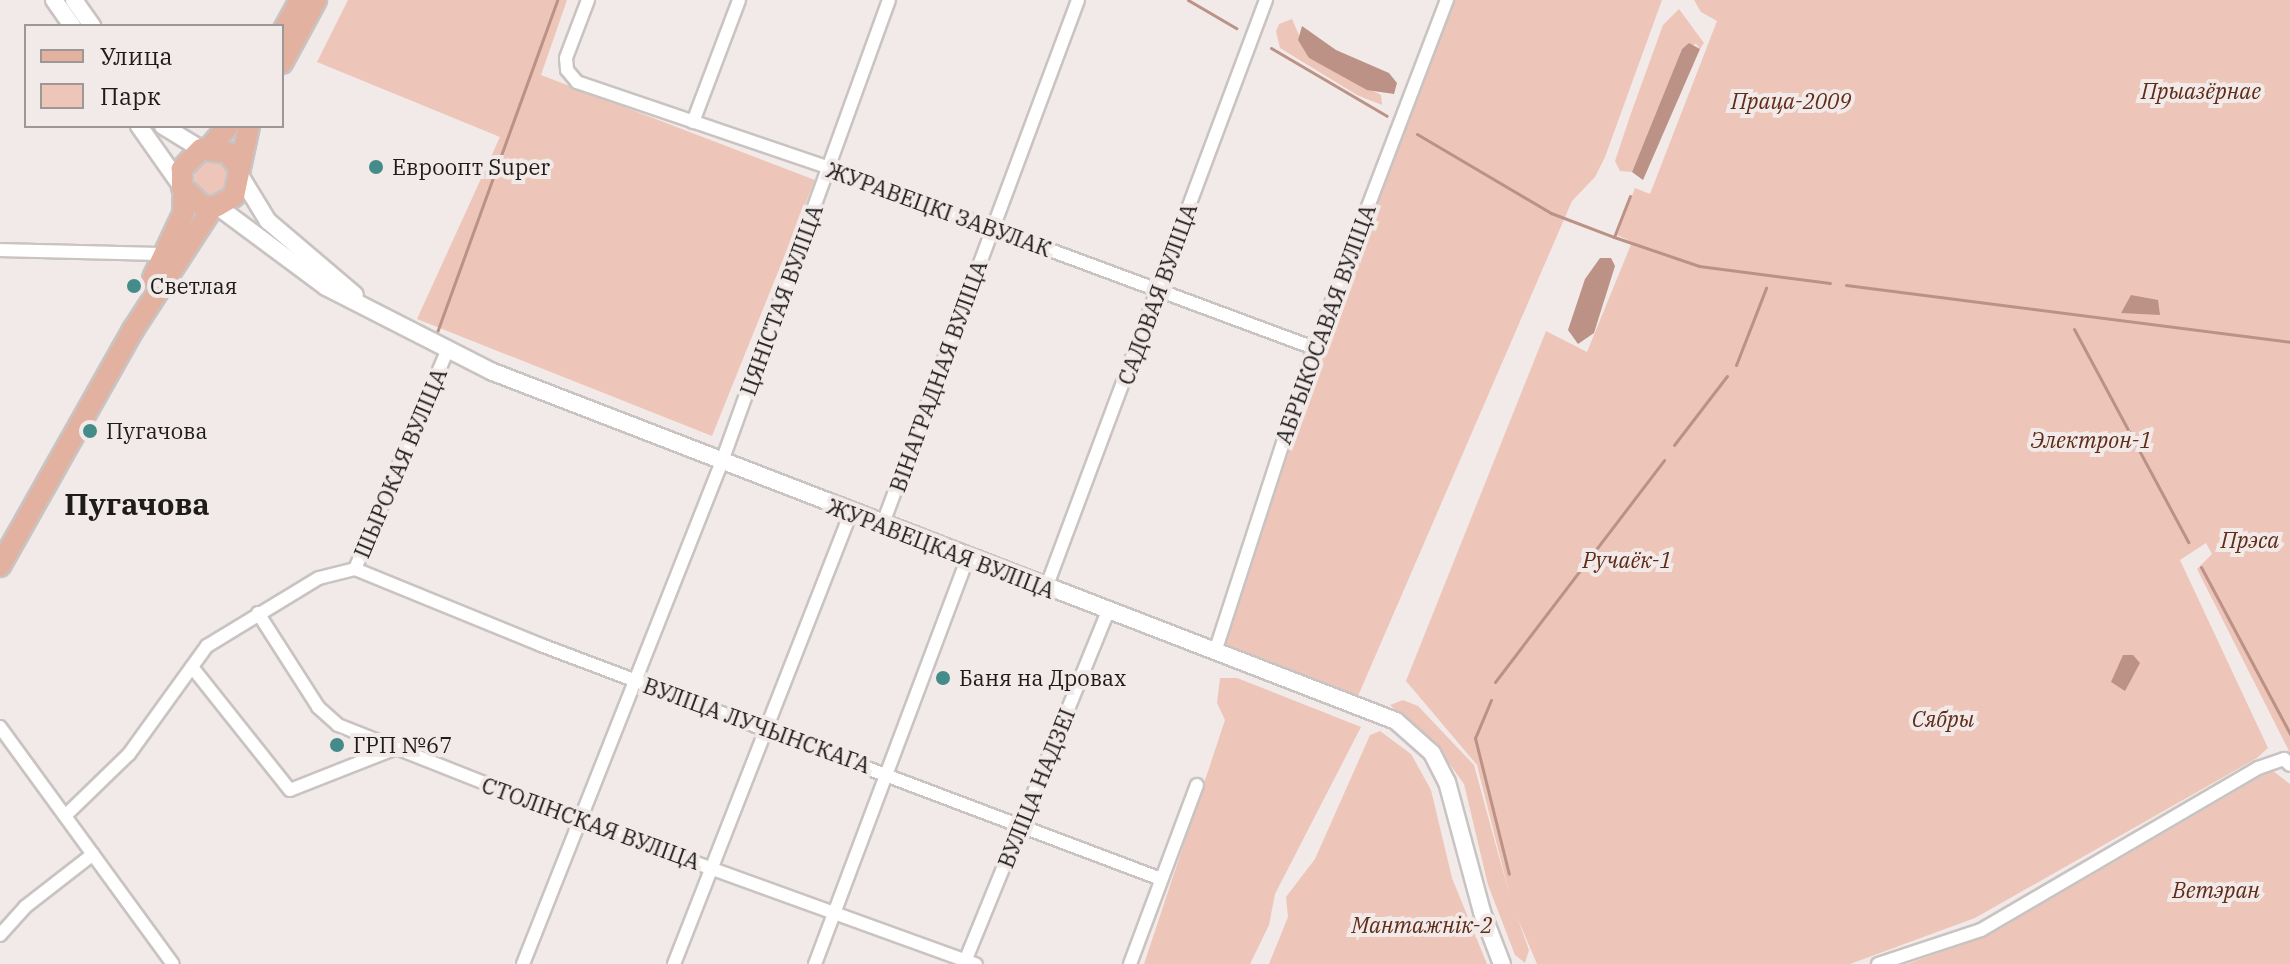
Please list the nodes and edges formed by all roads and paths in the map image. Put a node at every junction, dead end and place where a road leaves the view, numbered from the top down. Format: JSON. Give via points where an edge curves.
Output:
{"nodes":[{"id":1,"x":54,"y":0,"type":"edge"},
{"id":2,"x":74,"y":0,"type":"edge"},
{"id":3,"x":300,"y":0,"type":"edge"},
{"id":4,"x":316,"y":0,"type":"edge"},
{"id":5,"x":588,"y":0,"type":"edge"},
{"id":6,"x":739,"y":0,"type":"edge"},
{"id":7,"x":889,"y":0,"type":"edge"},
{"id":8,"x":1078,"y":0,"type":"edge"},
{"id":9,"x":1266,"y":0,"type":"edge"},
{"id":10,"x":1447,"y":0,"type":"edge"},
{"id":11,"x":71,"y":24,"type":"edge"},
{"id":12,"x":91,"y":24,"type":"edge"},
{"id":13,"x":284,"y":29,"type":"edge"},
{"id":14,"x":284,"y":59,"type":"edge"},
{"id":15,"x":693,"y":122,"type":"junction"},
{"id":16,"x":140,"y":128,"type":"edge"},
{"id":17,"x":167,"y":128,"type":"edge"},
{"id":18,"x":226,"y":128,"type":"edge"},
{"id":19,"x":249,"y":128,"type":"edge"},
{"id":20,"x":205,"y":148,"type":"junction"},
{"id":21,"x":829,"y":168,"type":"junction"},
{"id":22,"x":240,"y":172,"type":"junction"},
{"id":23,"x":183,"y":189,"type":"junction"},
{"id":24,"x":215,"y":207,"type":"junction"},
{"id":25,"x":993,"y":228,"type":"junction"},
{"id":26,"x":0,"y":250,"type":"edge"},
{"id":27,"x":164,"y":254,"type":"junction"},
{"id":28,"x":1158,"y":288,"type":"junction"},
{"id":29,"x":374,"y":312,"type":"junction"},
{"id":30,"x":133,"y":330,"type":"junction"},
{"id":31,"x":1314,"y":348,"type":"junction"},
{"id":32,"x":447,"y":351,"type":"junction"},
{"id":33,"x":721,"y":464,"type":"junction"},
{"id":34,"x":850,"y":514,"type":"junction"},
{"id":35,"x":882,"y":526,"type":"junction"},
{"id":36,"x":968,"y":558,"type":"junction"},
{"id":37,"x":0,"y":566,"type":"edge"},
{"id":38,"x":355,"y":569,"type":"junction"},
{"id":39,"x":1046,"y":588,"type":"junction"},
{"id":40,"x":1108,"y":612,"type":"junction"},
{"id":41,"x":258,"y":613,"type":"junction"},
{"id":42,"x":1215,"y":652,"type":"junction"},
{"id":43,"x":192,"y":667,"type":"junction"},
{"id":44,"x":637,"y":681,"type":"junction"},
{"id":45,"x":0,"y":727,"type":"edge"},
{"id":46,"x":767,"y":727,"type":"junction"},
{"id":47,"x":394,"y":749,"type":"junction"},
{"id":48,"x":2290,"y":765,"type":"edge"},
{"id":49,"x":889,"y":773,"type":"junction"},
{"id":50,"x":1197,"y":785,"type":"dead end"},
{"id":51,"x":65,"y":816,"type":"junction"},
{"id":52,"x":580,"y":821,"type":"junction"},
{"id":53,"x":1021,"y":823,"type":"junction"},
{"id":54,"x":93,"y":854,"type":"junction"},
{"id":55,"x":712,"y":868,"type":"junction"},
{"id":56,"x":1161,"y":879,"type":"junction"},
{"id":57,"x":833,"y":914,"type":"junction"},
{"id":58,"x":0,"y":935,"type":"edge"},
{"id":59,"x":969,"y":963,"type":"edge"},
{"id":60,"x":173,"y":964,"type":"edge"},
{"id":61,"x":523,"y":964,"type":"edge"},
{"id":62,"x":674,"y":964,"type":"edge"},
{"id":63,"x":815,"y":964,"type":"edge"},
{"id":64,"x":1130,"y":964,"type":"edge"},
{"id":65,"x":1502,"y":964,"type":"edge"},
{"id":66,"x":1878,"y":964,"type":"edge"}],
"edges":[{"from":1,"to":11,"type":"street"},
{"from":2,"to":12,"type":"street"},
{"from":3,"to":13,"type":"main road"},
{"from":4,"to":14,"type":"main road"},
{"from":5,"to":15,"type":"street","name":"ЖУРАВЕЦКІ ЗАВУЛАК","via":[[567,52],[567,70],[583,84]]},
{"from":6,"to":15,"type":"street"},
{"from":7,"to":21,"type":"street","name":"ЦЯНІСТАЯ ВУЛІЦА"},
{"from":8,"to":25,"type":"street","name":"ВІНАГРАДНАЯ ВУЛІЦА"},
{"from":9,"to":28,"type":"street","name":"САДОВАЯ ВУЛІЦА"},
{"from":10,"to":31,"type":"street","name":"АБРЫКОСАВАЯ ВУЛІЦА"},
{"from":15,"to":21,"type":"street","name":"ЖУРАВЕЦКІ ЗАВУЛАК"},
{"from":16,"to":23,"type":"street"},
{"from":17,"to":20,"type":"street"},
{"from":18,"to":20,"type":"main road"},
{"from":19,"to":22,"type":"main road"},
{"from":20,"to":22,"type":"main road","via":[[228,153]]},
{"from":20,"to":23,"type":"main road","via":[[182,169]]},
{"from":21,"to":25,"type":"street","name":"ЖУРАВЕЦКІ ЗАВУЛАК"},
{"from":21,"to":33,"type":"street","name":"ЦЯНІСТАЯ ВУЛІЦА"},
{"from":22,"to":24,"type":"main road","via":[[234,196]]},
{"from":22,"to":29,"type":"street","name":"ЖУРАВЕЦКАЯ ВУЛІЦА","via":[[268,221]]},
{"from":23,"to":24,"type":"main road","via":[[196,203]]},
{"from":23,"to":27,"type":"main road","via":[[183,214]]},
{"from":24,"to":29,"type":"street","name":"ЖУРАВЕЦКАЯ ВУЛІЦА","via":[[245,223],[297,268]]},
{"from":24,"to":30,"type":"main road"},
{"from":25,"to":28,"type":"street","name":"ЖУРАВЕЦКІ ЗАВУЛАК"},
{"from":25,"to":35,"type":"street","name":"ВІНАГРАДНАЯ ВУЛІЦА"},
{"from":26,"to":27,"type":"street"},
{"from":27,"to":30,"type":"main road"},
{"from":28,"to":31,"type":"street","name":"ЖУРАВЕЦКІ ЗАВУЛАК"},
{"from":28,"to":39,"type":"street","name":"САДОВАЯ ВУЛІЦА"},
{"from":29,"to":32,"type":"street","name":"ЖУРАВЕЦКАЯ ВУЛІЦА"},
{"from":30,"to":37,"type":"main road"},
{"from":31,"to":42,"type":"street","name":"АБРЫКОСАВАЯ ВУЛІЦА"},
{"from":32,"to":33,"type":"street","name":"ЖУРАВЕЦКАЯ ВУЛІЦА"},
{"from":32,"to":38,"type":"street","name":"ШЫРОКАЯ ВУЛІЦА"},
{"from":33,"to":34,"type":"street","name":"ЖУРАВЕЦКАЯ ВУЛІЦА"},
{"from":33,"to":44,"type":"street","name":"ЦЯНІСТАЯ ВУЛІЦА"},
{"from":34,"to":35,"type":"street","name":"ЖУРАВЕЦКАЯ ВУЛІЦА"},
{"from":34,"to":46,"type":"street"},
{"from":35,"to":36,"type":"street","name":"ЖУРАВЕЦКАЯ ВУЛІЦА"},
{"from":36,"to":39,"type":"street","name":"ЖУРАВЕЦКАЯ ВУЛІЦА"},
{"from":36,"to":49,"type":"street"},
{"from":38,"to":41,"type":"street","name":"ШЫРОКАЯ ВУЛІЦА","via":[[319,578]]},
{"from":38,"to":44,"type":"street","name":"ВУЛІЦА ЛУЧЫНСКАГА"},
{"from":39,"to":40,"type":"street","name":"ЖУРАВЕЦКАЯ ВУЛІЦА"},
{"from":40,"to":42,"type":"street","name":"ЖУРАВЕЦКАЯ ВУЛІЦА"},
{"from":40,"to":53,"type":"street","name":"ВУЛІЦА НАДЗЕІ"},
{"from":41,"to":43,"type":"street","name":"ШЫРОКАЯ ВУЛІЦА","via":[[215,640]]},
{"from":41,"to":47,"type":"street","name":"СТОЛІНСКАЯ ВУЛІЦА","via":[[324,714]]},
{"from":42,"to":65,"type":"street","name":"ЖУРАВЕЦКАЯ ВУЛІЦА","via":[[1396,721],[1440,765]]},
{"from":43,"to":47,"type":"street","via":[[290,790]]},
{"from":43,"to":51,"type":"street","name":"ШЫРОКАЯ ВУЛІЦА","via":[[129,754]]},
{"from":44,"to":46,"type":"street","name":"ВУЛІЦА ЛУЧЫНСКАГА"},
{"from":44,"to":52,"type":"street","name":"ЦЯНІСТАЯ ВУЛІЦА"},
{"from":45,"to":51,"type":"street"},
{"from":46,"to":49,"type":"street","name":"ВУЛІЦА ЛУЧЫНСКАГА"},
{"from":46,"to":55,"type":"street"},
{"from":47,"to":52,"type":"street","name":"СТОЛІНСКАЯ ВУЛІЦА"},
{"from":48,"to":66,"type":"street","via":[[2284,759],[2258,768],[1981,930]]},
{"from":49,"to":53,"type":"street","name":"ВУЛІЦА ЛУЧЫНСКАГА"},
{"from":49,"to":57,"type":"street"},
{"from":50,"to":56,"type":"street"},
{"from":51,"to":54,"type":"street"},
{"from":52,"to":55,"type":"street","name":"СТОЛІНСКАЯ ВУЛІЦА"},
{"from":52,"to":61,"type":"street","name":"ЦЯНІСТАЯ ВУЛІЦА"},
{"from":53,"to":56,"type":"street","name":"ВУЛІЦА ЛУЧЫНСКАГА"},
{"from":53,"to":59,"type":"street","name":"ВУЛІЦА НАДЗЕІ"},
{"from":54,"to":58,"type":"street","via":[[25,907]]},
{"from":54,"to":60,"type":"street"},
{"from":55,"to":57,"type":"street","name":"СТОЛІНСКАЯ ВУЛІЦА"},
{"from":55,"to":62,"type":"street"},
{"from":56,"to":64,"type":"street"},
{"from":57,"to":59,"type":"street","name":"СТОЛІНСКАЯ ВУЛІЦА"},
{"from":57,"to":63,"type":"street"}]}
